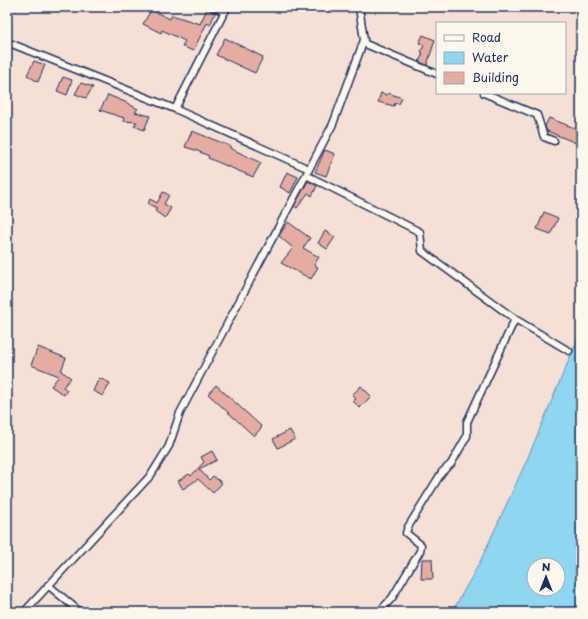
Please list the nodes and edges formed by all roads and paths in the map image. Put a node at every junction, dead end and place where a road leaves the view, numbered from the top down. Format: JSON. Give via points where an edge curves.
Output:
{"nodes":[{"id":1,"x":214,"y":7,"type":"edge"},
{"id":2,"x":359,"y":7,"type":"edge"},
{"id":3,"x":226,"y":9,"type":"edge"},
{"id":4,"x":7,"y":42,"type":"edge"},
{"id":5,"x":363,"y":43,"type":"junction"},
{"id":6,"x":436,"y":74,"type":"edge"},
{"id":7,"x":486,"y":94,"type":"edge"},
{"id":8,"x":175,"y":110,"type":"junction"},
{"id":9,"x":554,"y":141,"type":"dead end"},
{"id":10,"x":307,"y":172,"type":"junction"},
{"id":11,"x":515,"y":319,"type":"junction"},
{"id":12,"x":569,"y":351,"type":"dead end"},
{"id":13,"x":48,"y":585,"type":"junction"},
{"id":14,"x":24,"y":612,"type":"edge"},
{"id":15,"x":80,"y":612,"type":"edge"},
{"id":16,"x":379,"y":612,"type":"edge"}],
"edges":[{"from":1,"to":3,"type":"street"},
{"from":2,"to":5,"type":"street"},
{"from":3,"to":8,"type":"street"},
{"from":4,"to":8,"type":"street"},
{"from":5,"to":6,"type":"street"},
{"from":5,"to":10,"type":"street","via":[[333,124]]},
{"from":7,"to":9,"type":"street","via":[[537,115],[544,137]]},
{"from":8,"to":10,"type":"street"},
{"from":10,"to":11,"type":"street","via":[[420,232],[422,251]]},
{"from":10,"to":13,"type":"street","via":[[180,413],[168,446],[151,475]]},
{"from":11,"to":12,"type":"street"},
{"from":11,"to":16,"type":"street","via":[[467,422],[467,436],[408,527],[406,533],[421,545],[420,551],[392,598]]},
{"from":13,"to":14,"type":"street"},
{"from":13,"to":15,"type":"street"}]}
